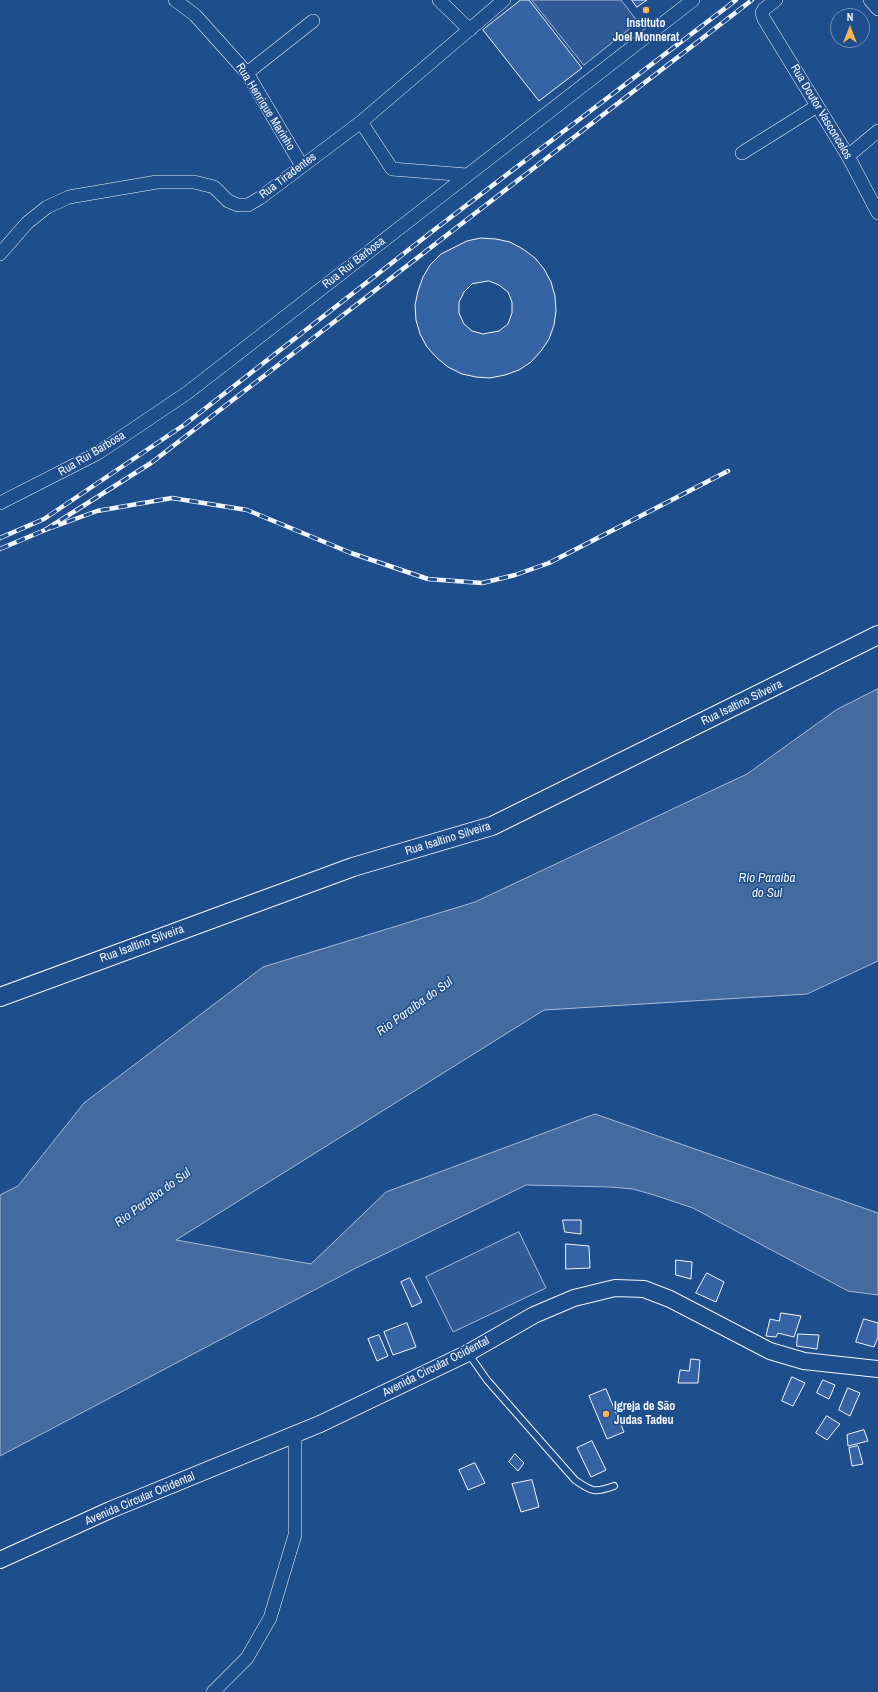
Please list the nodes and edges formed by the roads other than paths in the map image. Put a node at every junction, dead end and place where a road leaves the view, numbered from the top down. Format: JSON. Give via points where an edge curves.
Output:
{"nodes":[{"id":1,"x":175,"y":0,"type":"edge"},
{"id":2,"x":439,"y":0,"type":"edge"},
{"id":3,"x":504,"y":0,"type":"edge"},
{"id":4,"x":693,"y":0,"type":"edge"},
{"id":5,"x":776,"y":0,"type":"edge"},
{"id":6,"x":870,"y":0,"type":"edge"},
{"id":7,"x":878,"y":9,"type":"edge"},
{"id":8,"x":313,"y":21,"type":"dead end"},
{"id":9,"x":470,"y":30,"type":"junction"},
{"id":10,"x":247,"y":73,"type":"junction"},
{"id":11,"x":817,"y":106,"type":"junction"},
{"id":12,"x":361,"y":122,"type":"junction"},
{"id":13,"x":878,"y":132,"type":"edge"},
{"id":14,"x":742,"y":154,"type":"dead end"},
{"id":15,"x":848,"y":156,"type":"junction"},
{"id":16,"x":302,"y":166,"type":"junction"},
{"id":17,"x":467,"y":175,"type":"junction"},
{"id":18,"x":878,"y":213,"type":"edge"},
{"id":19,"x":0,"y":254,"type":"edge"},
{"id":20,"x":0,"y":503,"type":"edge"},
{"id":21,"x":878,"y":635,"type":"edge"},
{"id":22,"x":0,"y":997,"type":"edge"},
{"id":23,"x":468,"y":1353,"type":"junction"},
{"id":24,"x":878,"y":1369,"type":"edge"},
{"id":25,"x":296,"y":1434,"type":"junction"},
{"id":26,"x":614,"y":1486,"type":"dead end"},
{"id":27,"x":0,"y":1560,"type":"edge"},
{"id":28,"x":213,"y":1692,"type":"edge"}],
"edges":[{"from":1,"to":10,"type":"street","name":"Rua Henrique Marinho","via":[[195,15]]},
{"from":2,"to":9,"type":"street"},
{"from":3,"to":9,"type":"street","name":"Rua Tiradentes"},
{"from":4,"to":17,"type":"street","name":"Rua Rui Barbosa"},
{"from":5,"to":11,"type":"street","name":"Rua Doutor Vasconcelos","via":[[764,9],[764,19]]},
{"from":6,"to":7,"type":"street"},
{"from":8,"to":10,"type":"street"},
{"from":9,"to":12,"type":"street","name":"Rua Tiradentes"},
{"from":10,"to":16,"type":"street","name":"Rua Henrique Marinho"},
{"from":11,"to":14,"type":"street"},
{"from":11,"to":15,"type":"street","name":"Rua Doutor Vasconcelos"},
{"from":12,"to":16,"type":"street","name":"Rua Tiradentes"},
{"from":12,"to":17,"type":"street","via":[[392,170]]},
{"from":13,"to":15,"type":"street"},
{"from":15,"to":18,"type":"street","name":"Rua Doutor Vasconcelos"},
{"from":16,"to":19,"type":"street","name":"Rua Tiradentes","via":[[248,205],[238,206],[214,187],[194,182],[157,182],[69,198],[46,207],[27,223]]},
{"from":17,"to":20,"type":"street","name":"Rua Rui Barbosa","via":[[187,393],[98,453]]},
{"from":21,"to":22,"type":"main road","name":"Rua Isaltino Silveira","via":[[492,826],[353,866]]},
{"from":23,"to":24,"type":"street","name":"Avenida Circular Ocidental","via":[[534,1316],[574,1298],[615,1288],[644,1289],[670,1299],[770,1351],[804,1361]]},
{"from":23,"to":25,"type":"street","name":"Avenida Circular Ocidental"},
{"from":23,"to":26,"type":"lane","via":[[486,1380],[576,1480],[589,1490],[600,1491]]},
{"from":25,"to":27,"type":"street","name":"Avenida Circular Ocidental","via":[[110,1510]]},
{"from":25,"to":28,"type":"street","via":[[296,1535],[270,1618],[247,1658]]}]}
